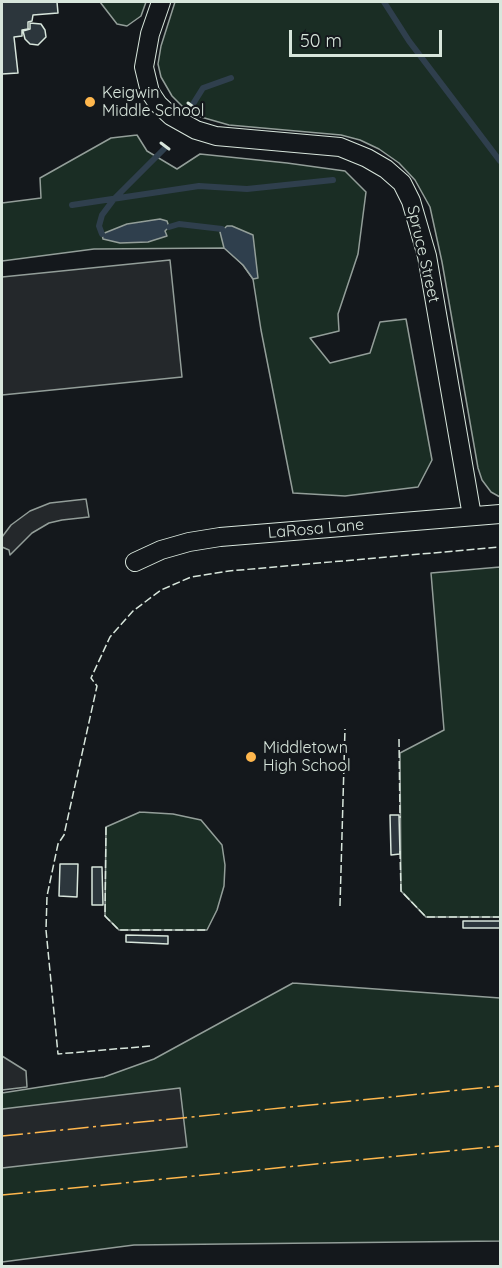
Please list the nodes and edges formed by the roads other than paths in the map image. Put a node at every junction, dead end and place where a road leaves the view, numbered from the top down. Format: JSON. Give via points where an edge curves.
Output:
{"nodes":[{"id":1,"x":161,"y":2,"type":"edge"},
{"id":2,"x":501,"y":514,"type":"edge"},
{"id":3,"x":472,"y":516,"type":"junction"},
{"id":4,"x":135,"y":562,"type":"dead end"}],
"edges":[{"from":1,"to":3,"type":"street","name":"Spruce Street","via":[[144,67],[150,92],[171,116],[216,136],[340,147],[386,169],[402,183],[427,256]]},
{"from":2,"to":3,"type":"street","name":"LaRosa Lane"},
{"from":3,"to":4,"type":"street","name":"LaRosa Lane","via":[[220,537],[180,545]]}]}
